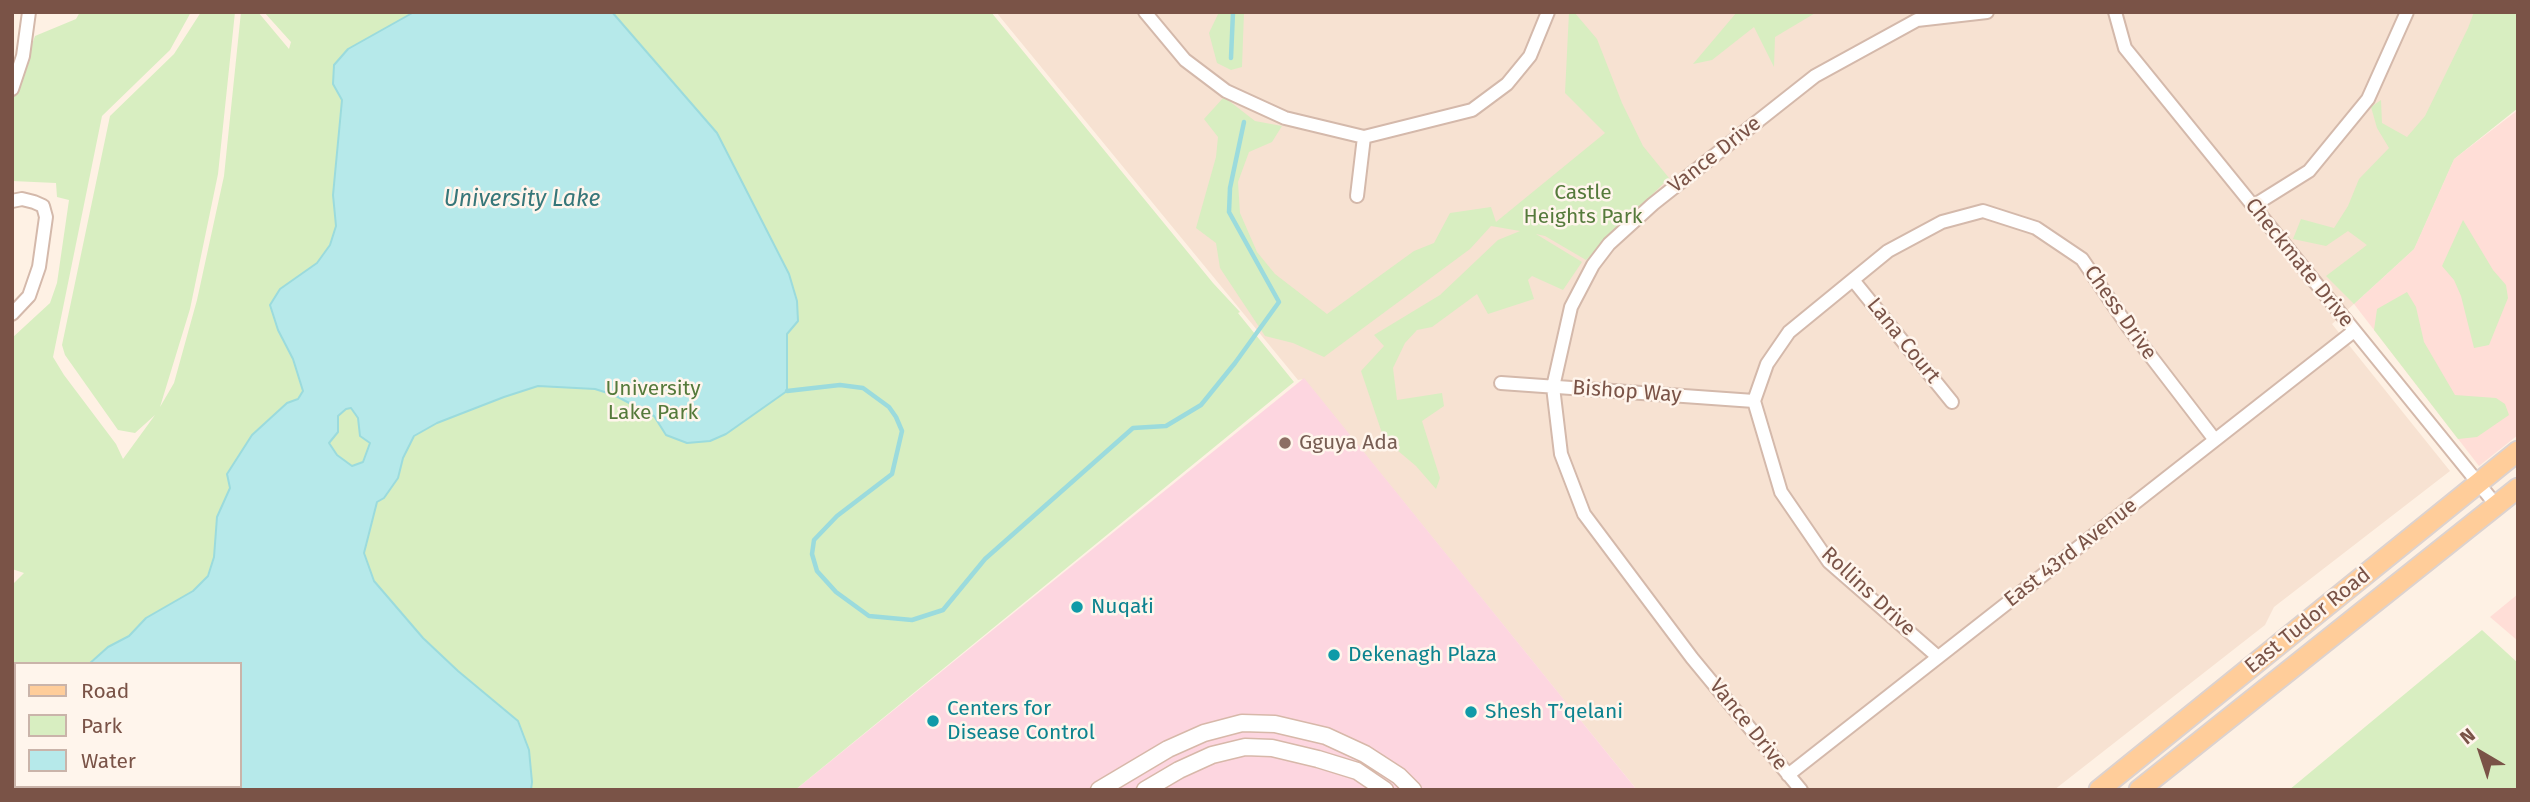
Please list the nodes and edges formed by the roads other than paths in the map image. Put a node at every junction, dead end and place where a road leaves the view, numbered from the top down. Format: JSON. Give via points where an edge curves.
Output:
{"nodes":[{"id":1,"x":29,"y":12,"type":"edge"},
{"id":2,"x":1144,"y":12,"type":"edge"},
{"id":3,"x":1548,"y":12,"type":"edge"},
{"id":4,"x":1987,"y":12,"type":"edge"},
{"id":5,"x":2115,"y":12,"type":"edge"},
{"id":6,"x":2407,"y":12,"type":"edge"},
{"id":7,"x":12,"y":89,"type":"edge"},
{"id":8,"x":1364,"y":136,"type":"junction"},
{"id":9,"x":1357,"y":196,"type":"dead end"},
{"id":10,"x":12,"y":201,"type":"edge"},
{"id":11,"x":2253,"y":206,"type":"junction"},
{"id":12,"x":1853,"y":280,"type":"junction"},
{"id":13,"x":12,"y":314,"type":"edge"},
{"id":14,"x":2354,"y":331,"type":"junction"},
{"id":15,"x":1501,"y":383,"type":"dead end"},
{"id":16,"x":1553,"y":387,"type":"junction"},
{"id":17,"x":1754,"y":401,"type":"junction"},
{"id":18,"x":1952,"y":402,"type":"dead end"},
{"id":19,"x":2215,"y":440,"type":"junction"},
{"id":20,"x":2518,"y":451,"type":"edge"},
{"id":21,"x":2478,"y":484,"type":"junction"},
{"id":22,"x":2518,"y":488,"type":"edge"},
{"id":23,"x":2496,"y":505,"type":"junction"},
{"id":24,"x":1938,"y":657,"type":"junction"},
{"id":25,"x":1788,"y":775,"type":"junction"},
{"id":26,"x":1099,"y":790,"type":"edge"},
{"id":27,"x":1145,"y":790,"type":"edge"},
{"id":28,"x":1385,"y":790,"type":"edge"},
{"id":29,"x":1413,"y":790,"type":"edge"},
{"id":30,"x":1801,"y":790,"type":"edge"},
{"id":31,"x":2099,"y":790,"type":"edge"},
{"id":32,"x":2139,"y":790,"type":"edge"}],
"edges":[{"from":1,"to":7,"type":"street"},
{"from":2,"to":8,"type":"street","via":[[1185,60],[1226,90],[1285,118]]},
{"from":3,"to":8,"type":"street","via":[[1530,56],[1507,84],[1472,110]]},
{"from":4,"to":16,"type":"street","name":"Vance Drive","via":[[1917,20],[1815,76],[1653,204],[1593,265],[1571,307]]},
{"from":5,"to":11,"type":"street","name":"Checkmate Drive","via":[[2125,48]]},
{"from":6,"to":11,"type":"street","via":[[2368,99],[2309,171]]},
{"from":8,"to":9,"type":"street"},
{"from":10,"to":13,"type":"street","via":[[22,199],[43,206],[46,217],[39,267],[29,296]]},
{"from":11,"to":14,"type":"street","name":"Checkmate Drive"},
{"from":12,"to":17,"type":"street","via":[[1789,332],[1767,364]]},
{"from":12,"to":18,"type":"street","name":"Lana Court"},
{"from":12,"to":19,"type":"street","name":"Chess Drive","via":[[1888,251],[1942,222],[1983,211],[2036,228],[2082,259]]},
{"from":14,"to":19,"type":"street","name":"East 43rd Avenue"},
{"from":14,"to":21,"type":"street","name":"Checkmate Drive"},
{"from":15,"to":16,"type":"street","name":"Bishop Way"},
{"from":16,"to":17,"type":"street","name":"Bishop Way"},
{"from":16,"to":25,"type":"street","name":"Vance Drive","via":[[1561,454],[1584,514],[1692,658]]},
{"from":17,"to":24,"type":"street","name":"Rollins Drive","via":[[1781,492],[1829,562]]},
{"from":19,"to":24,"type":"street","name":"East 43rd Avenue"},
{"from":20,"to":21,"type":"main road","name":"East Tudor Road"},
{"from":21,"to":23,"type":"street","name":"Checkmate Drive"},
{"from":21,"to":31,"type":"main road","name":"East Tudor Road"},
{"from":22,"to":23,"type":"main road","name":"East Tudor Road"},
{"from":23,"to":32,"type":"main road","name":"East Tudor Road"},
{"from":24,"to":25,"type":"street","name":"East 43rd Avenue"},
{"from":25,"to":30,"type":"street","name":"Vance Drive"},
{"from":26,"to":29,"type":"street","via":[[1168,748],[1242,723],[1276,724],[1326,736],[1365,754]]},
{"from":27,"to":28,"type":"street","via":[[1212,755],[1245,747],[1318,759],[1357,771]]}]}
